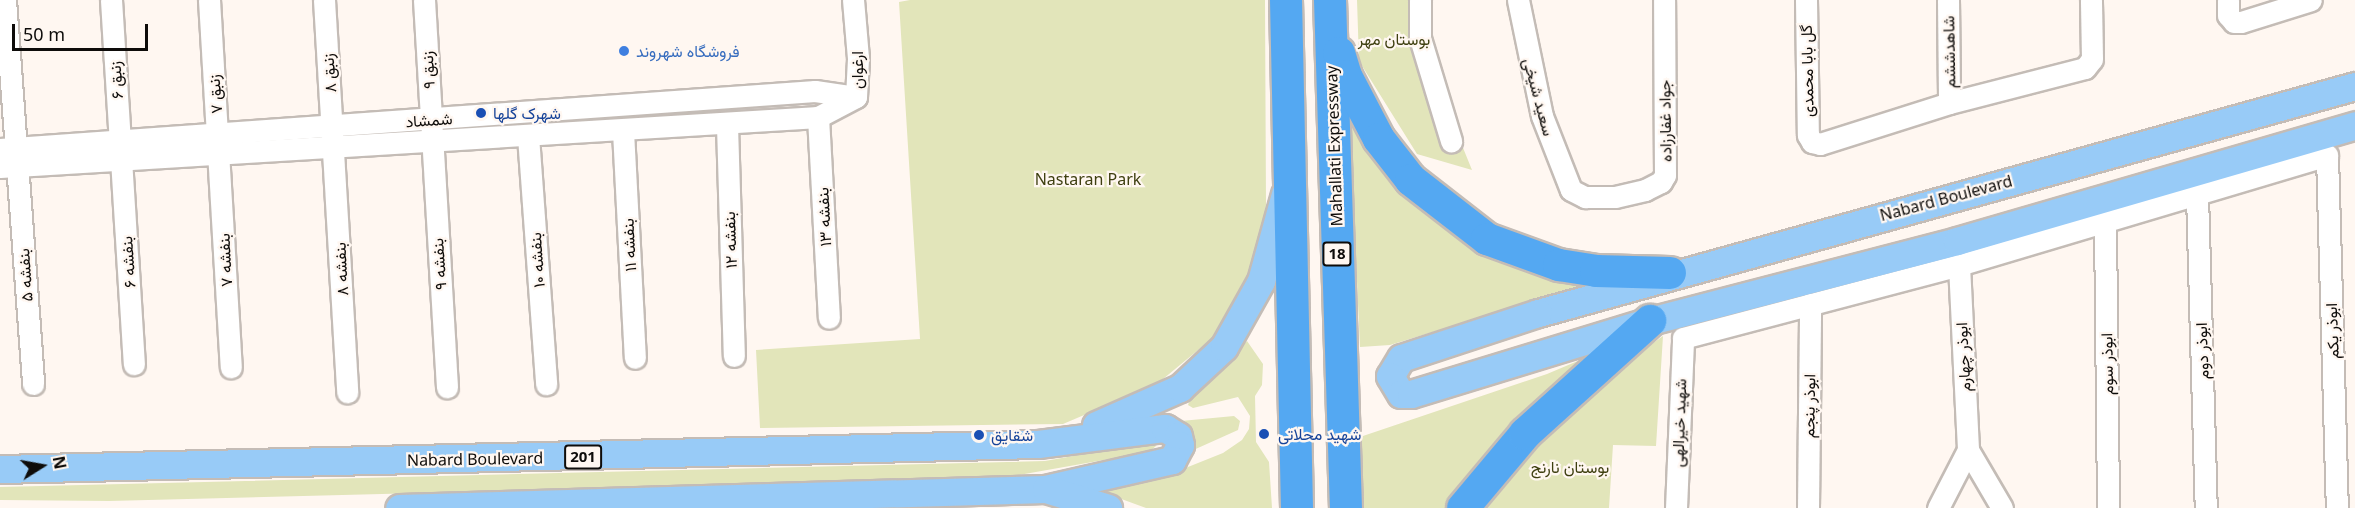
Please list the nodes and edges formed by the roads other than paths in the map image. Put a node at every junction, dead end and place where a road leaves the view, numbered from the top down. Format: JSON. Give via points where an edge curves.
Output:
{"nodes":[{"id":1,"x":5,"y":0,"type":"edge"},
{"id":2,"x":111,"y":0,"type":"edge"},
{"id":3,"x":209,"y":0,"type":"edge"},
{"id":4,"x":324,"y":0,"type":"edge"},
{"id":5,"x":424,"y":0,"type":"edge"},
{"id":6,"x":853,"y":0,"type":"edge"},
{"id":7,"x":1286,"y":0,"type":"edge"},
{"id":8,"x":1420,"y":0,"type":"edge"},
{"id":9,"x":1518,"y":0,"type":"edge"},
{"id":10,"x":1664,"y":0,"type":"edge"},
{"id":11,"x":1806,"y":0,"type":"edge"},
{"id":12,"x":1948,"y":0,"type":"edge"},
{"id":13,"x":2091,"y":0,"type":"edge"},
{"id":14,"x":2228,"y":0,"type":"edge"},
{"id":15,"x":2311,"y":0,"type":"edge"},
{"id":16,"x":1330,"y":13,"type":"edge"},
{"id":17,"x":2354,"y":86,"type":"edge"},
{"id":18,"x":856,"y":97,"type":"junction"},
{"id":19,"x":1949,"y":103,"type":"junction"},
{"id":20,"x":818,"y":117,"type":"junction"},
{"id":21,"x":727,"y":125,"type":"junction"},
{"id":22,"x":2355,"y":125,"type":"edge"},
{"id":23,"x":431,"y":130,"type":"junction"},
{"id":24,"x":623,"y":131,"type":"junction"},
{"id":25,"x":333,"y":136,"type":"junction"},
{"id":26,"x":528,"y":136,"type":"junction"},
{"id":27,"x":1451,"y":141,"type":"dead end"},
{"id":28,"x":218,"y":143,"type":"junction"},
{"id":29,"x":120,"y":150,"type":"junction"},
{"id":30,"x":8,"y":157,"type":"edge"},
{"id":31,"x":1289,"y":178,"type":"junction"},
{"id":32,"x":1571,"y":190,"type":"joint"},
{"id":33,"x":2197,"y":194,"type":"junction"},
{"id":34,"x":2105,"y":221,"type":"junction"},
{"id":35,"x":1959,"y":265,"type":"junction"},
{"id":36,"x":1670,"y":273,"type":"junction"},
{"id":37,"x":1810,"y":304,"type":"junction"},
{"id":38,"x":1538,"y":313,"type":"junction"},
{"id":39,"x":829,"y":318,"type":"dead end"},
{"id":40,"x":1650,"y":321,"type":"junction"},
{"id":41,"x":1551,"y":352,"type":"junction"},
{"id":42,"x":734,"y":356,"type":"dead end"},
{"id":43,"x":635,"y":358,"type":"dead end"},
{"id":44,"x":134,"y":364,"type":"dead end"},
{"id":45,"x":231,"y":367,"type":"dead end"},
{"id":46,"x":33,"y":384,"type":"dead end"},
{"id":47,"x":546,"y":384,"type":"dead end"},
{"id":48,"x":447,"y":387,"type":"dead end"},
{"id":49,"x":347,"y":392,"type":"dead end"},
{"id":50,"x":1038,"y":444,"type":"junction"},
{"id":51,"x":1968,"y":450,"type":"junction"},
{"id":52,"x":0,"y":469,"type":"edge"},
{"id":53,"x":1045,"y":489,"type":"junction"},
{"id":54,"x":399,"y":508,"type":"edge"},
{"id":55,"x":1108,"y":508,"type":"edge"},
{"id":56,"x":1297,"y":508,"type":"edge"},
{"id":57,"x":1346,"y":508,"type":"edge"},
{"id":58,"x":1463,"y":508,"type":"edge"},
{"id":59,"x":1676,"y":508,"type":"edge"},
{"id":60,"x":1808,"y":508,"type":"edge"},
{"id":61,"x":1938,"y":508,"type":"edge"},
{"id":62,"x":2002,"y":508,"type":"edge"},
{"id":63,"x":2108,"y":508,"type":"edge"},
{"id":64,"x":2206,"y":508,"type":"edge"},
{"id":65,"x":2337,"y":508,"type":"edge"}],
"edges":[{"from":1,"to":30,"type":"street","name":"بنفشه ۵"},
{"from":2,"to":29,"type":"street","name":"زنبق ۶"},
{"from":3,"to":28,"type":"street","name":"زنبق ۷"},
{"from":4,"to":25,"type":"street","name":"زنبق ۸"},
{"from":5,"to":23,"type":"street","name":"زنبق ۹"},
{"from":6,"to":18,"type":"street","name":"ارغوان","via":[[858,58]]},
{"from":7,"to":31,"type":"highway"},
{"from":8,"to":27,"type":"street","via":[[1420,38]]},
{"from":9,"to":32,"type":"street","name":"سعید شیخی","via":[[1542,116]]},
{"from":10,"to":32,"type":"street","name":"جواد غفارزاده","via":[[1665,175],[1661,182],[1645,190],[1615,197],[1585,197]]},
{"from":11,"to":19,"type":"street","name":"گل بابا محمدی","via":[[1808,135],[1812,142],[1820,144]]},
{"from":12,"to":19,"type":"street","name":"شاهدششم"},
{"from":13,"to":19,"type":"street","via":[[2090,65]]},
{"from":14,"to":15,"type":"street","via":[[2228,15],[2234,22]]},
{"from":16,"to":36,"type":"highway","via":[[1346,76],[1379,139],[1411,180],[1451,214],[1487,239],[1559,265],[1596,271]]},
{"from":16,"to":57,"type":"highway","name":"Mahallati Expressway","number":"18"},
{"from":17,"to":36,"type":"main road","name":"Nabard Boulevard"},
{"from":18,"to":20,"type":"street","name":"ارغوان"},
{"from":18,"to":23,"type":"street","name":"شمشاد","via":[[815,91]]},
{"from":20,"to":21,"type":"street","name":"شمشاد"},
{"from":20,"to":39,"type":"street","name":"بنفشه ۱۳"},
{"from":21,"to":24,"type":"street","name":"شمشاد"},
{"from":21,"to":42,"type":"street","name":"بنفشه ۱۲"},
{"from":22,"to":40,"type":"main road","via":[[1957,241]]},
{"from":23,"to":25,"type":"street","name":"شمشاد"},
{"from":23,"to":26,"type":"street","name":"شمشاد"},
{"from":23,"to":48,"type":"street","name":"بنفشه ۹"},
{"from":24,"to":26,"type":"street","name":"شمشاد"},
{"from":24,"to":43,"type":"street","name":"بنفشه ۱۱"},
{"from":25,"to":28,"type":"street","name":"شمشاد"},
{"from":25,"to":49,"type":"street","name":"بنفشه ۸"},
{"from":26,"to":47,"type":"street","name":"بنفشه ۱۰"},
{"from":28,"to":29,"type":"street","name":"شمشاد"},
{"from":28,"to":45,"type":"street","name":"بنفشه ۷"},
{"from":29,"to":30,"type":"street","name":"شمشاد"},
{"from":29,"to":44,"type":"street","name":"بنفشه ۶"},
{"from":30,"to":46,"type":"street","name":"بنفشه ۵"},
{"from":31,"to":50,"type":"main road","via":[[1261,281],[1224,347],[1180,388],[1121,418]]},
{"from":31,"to":56,"type":"highway"},
{"from":33,"to":34,"type":"street"},
{"from":33,"to":64,"type":"street","name":"ابوذر دوم"},
{"from":33,"to":65,"type":"street","name":"ابوذر یکم","via":[[2327,155]]},
{"from":34,"to":35,"type":"street"},
{"from":34,"to":63,"type":"street","name":"ابوذر سوم"},
{"from":35,"to":37,"type":"street"},
{"from":35,"to":51,"type":"street","name":"ابوذر چهارم"},
{"from":36,"to":38,"type":"main road","name":"Nabard Boulevard"},
{"from":37,"to":59,"type":"street","name":"شهید خیرالهی","via":[[1683,338]]},
{"from":37,"to":60,"type":"street","name":"ابوذر پنجم"},
{"from":38,"to":41,"type":"main road","via":[[1510,332],[1508,342],[1513,351],[1521,353]]},
{"from":38,"to":41,"type":"main road","name":"Nabard Boulevard","via":[[1401,358],[1390,376],[1393,387],[1401,394],[1412,394]]},
{"from":40,"to":41,"type":"main road"},
{"from":40,"to":58,"type":"highway","via":[[1525,434]]},
{"from":50,"to":52,"type":"main road","name":"Nabard Boulevard","number":"201"},
{"from":50,"to":53,"type":"main road","name":"Nabard Boulevard","number":"201","via":[[1165,428],[1178,436],[1178,453],[1172,460]]},
{"from":51,"to":61,"type":"street"},
{"from":51,"to":62,"type":"street"},
{"from":53,"to":54,"type":"main road"},
{"from":53,"to":55,"type":"main road"}]}
